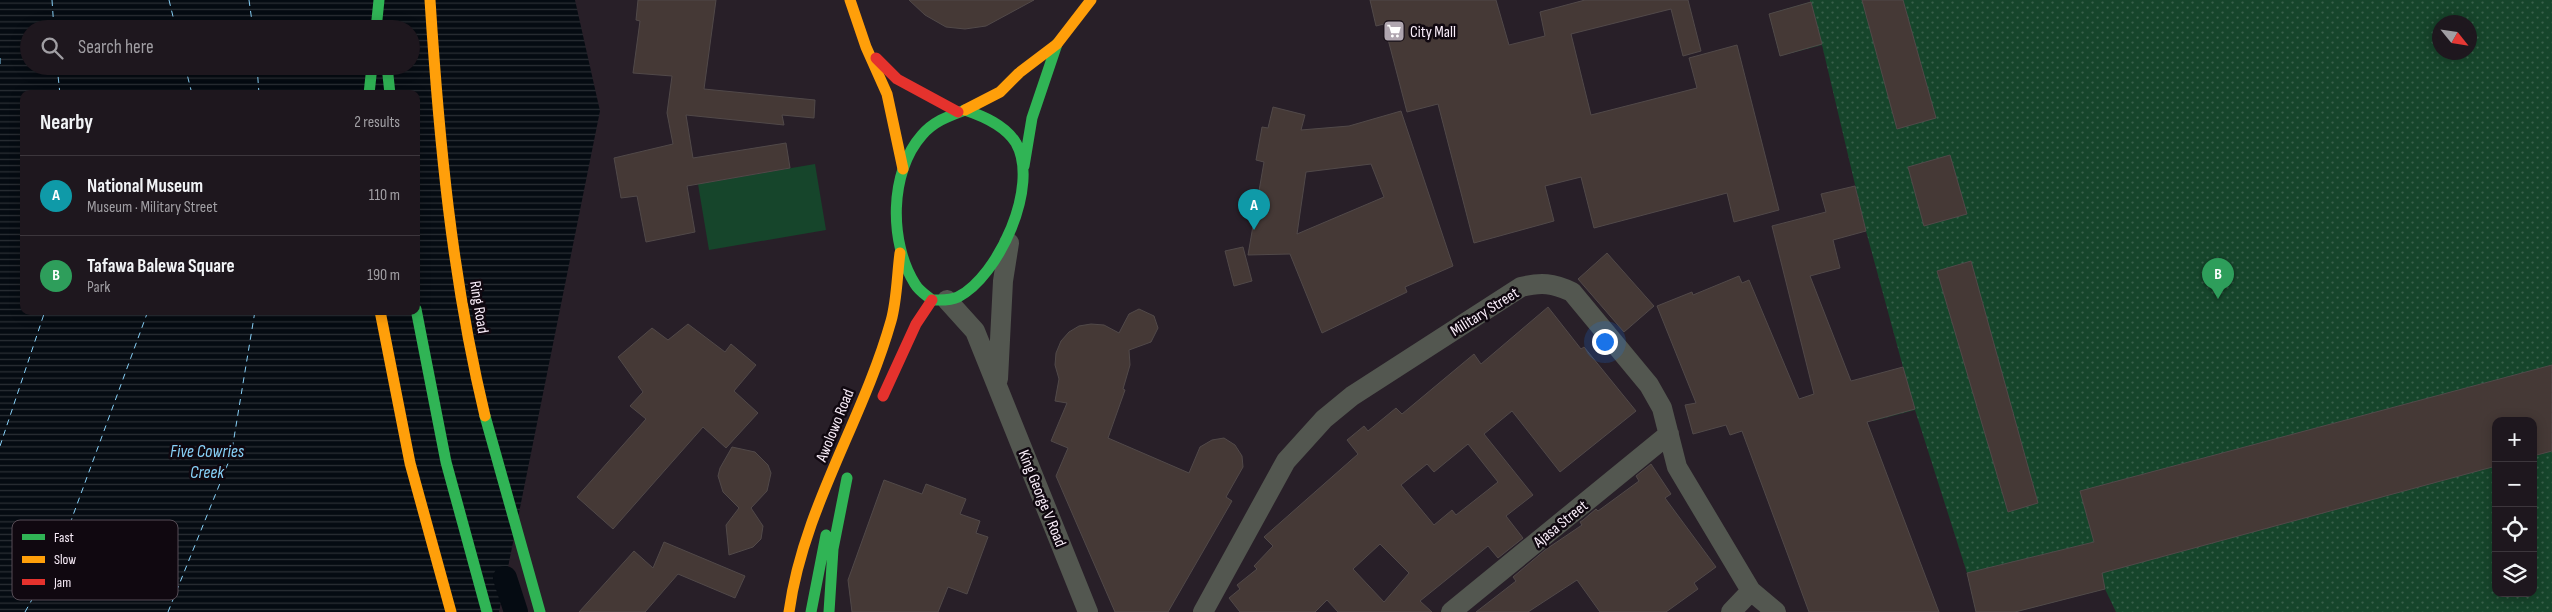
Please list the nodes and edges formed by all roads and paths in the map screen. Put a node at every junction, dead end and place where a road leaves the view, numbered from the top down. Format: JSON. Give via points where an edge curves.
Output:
{"nodes":[{"id":1,"x":380,"y":0,"type":"edge"},
{"id":2,"x":430,"y":0,"type":"edge"},
{"id":3,"x":850,"y":0,"type":"edge"},
{"id":4,"x":1091,"y":0,"type":"edge"},
{"id":5,"x":377,"y":20,"type":"edge"},
{"id":6,"x":383,"y":20,"type":"edge"},
{"id":7,"x":1056,"y":44,"type":"junction"},
{"id":8,"x":866,"y":47,"type":"junction"},
{"id":9,"x":371,"y":75,"type":"edge"},
{"id":10,"x":388,"y":75,"type":"edge"},
{"id":11,"x":369,"y":90,"type":"edge"},
{"id":12,"x":390,"y":90,"type":"edge"},
{"id":13,"x":961,"y":111,"type":"junction"},
{"id":14,"x":903,"y":168,"type":"junction"},
{"id":15,"x":1024,"y":171,"type":"junction"},
{"id":16,"x":1012,"y":224,"type":"junction"},
{"id":17,"x":900,"y":249,"type":"junction"},
{"id":18,"x":940,"y":300,"type":"junction"},
{"id":19,"x":381,"y":315,"type":"edge"},
{"id":20,"x":417,"y":315,"type":"edge"},
{"id":21,"x":998,"y":383,"type":"junction"},
{"id":22,"x":880,"y":404,"type":"dead end"},
{"id":23,"x":1669,"y":434,"type":"junction"},
{"id":24,"x":1751,"y":591,"type":"junction"},
{"id":25,"x":451,"y":612,"type":"edge"},
{"id":26,"x":487,"y":612,"type":"edge"},
{"id":27,"x":540,"y":612,"type":"edge"},
{"id":28,"x":789,"y":612,"type":"edge"},
{"id":29,"x":811,"y":612,"type":"edge"},
{"id":30,"x":829,"y":612,"type":"edge"},
{"id":31,"x":1088,"y":612,"type":"edge"},
{"id":32,"x":1203,"y":612,"type":"edge"},
{"id":33,"x":1451,"y":612,"type":"edge"},
{"id":34,"x":1731,"y":612,"type":"edge"},
{"id":35,"x":1776,"y":612,"type":"edge"}],
"edges":[{"from":1,"to":5,"type":"main road"},
{"from":1,"to":6,"type":"main road"},
{"from":2,"to":27,"type":"main road","name":"Ring Road","via":[[450,217],[470,349],[507,503]]},
{"from":3,"to":8,"type":"main road"},
{"from":4,"to":7,"type":"main road"},
{"from":7,"to":13,"type":"main road","via":[[1019,72],[1000,92]]},
{"from":7,"to":15,"type":"main road","via":[[1032,118]]},
{"from":8,"to":13,"type":"main road","via":[[897,79]]},
{"from":8,"to":14,"type":"main road","via":[[887,94]]},
{"from":9,"to":11,"type":"main road"},
{"from":10,"to":12,"type":"main road"},
{"from":13,"to":14,"type":"main road","via":[[936,123],[917,142]]},
{"from":13,"to":15,"type":"main road","via":[[986,118],[1008,134],[1017,144]]},
{"from":14,"to":17,"type":"main road","via":[[897,206]]},
{"from":15,"to":16,"type":"main road"},
{"from":16,"to":18,"type":"main road","via":[[984,277],[968,291]]},
{"from":16,"to":21,"type":"street","via":[[1003,281]]},
{"from":17,"to":18,"type":"main road","via":[[916,286]]},
{"from":17,"to":28,"type":"main road","name":"Awolowo Road","via":[[892,318],[879,359],[817,509],[794,576]]},
{"from":18,"to":21,"type":"street","name":"King George V Road","via":[[975,331]]},
{"from":18,"to":22,"type":"main road","via":[[916,324]]},
{"from":19,"to":25,"type":"main road","via":[[391,387],[413,480]]},
{"from":20,"to":26,"type":"main road","via":[[428,386],[448,475]]},
{"from":21,"to":31,"type":"street","name":"King George V Road"},
{"from":23,"to":24,"type":"street","name":"Military Street","via":[[1677,467]]},
{"from":23,"to":32,"type":"street","name":"Military Street","via":[[1662,408],[1649,386],[1572,292],[1557,284],[1540,282],[1521,287],[1352,396],[1324,419],[1286,461]]},
{"from":23,"to":33,"type":"street","name":"Ajasa Street"},
{"from":24,"to":34,"type":"street"},
{"from":24,"to":35,"type":"street","name":"Military Street"},
{"from":29,"to":30,"type":"main road","name":"Awolowo Road","via":[[823,543],[849,474],[833,549]]}]}
